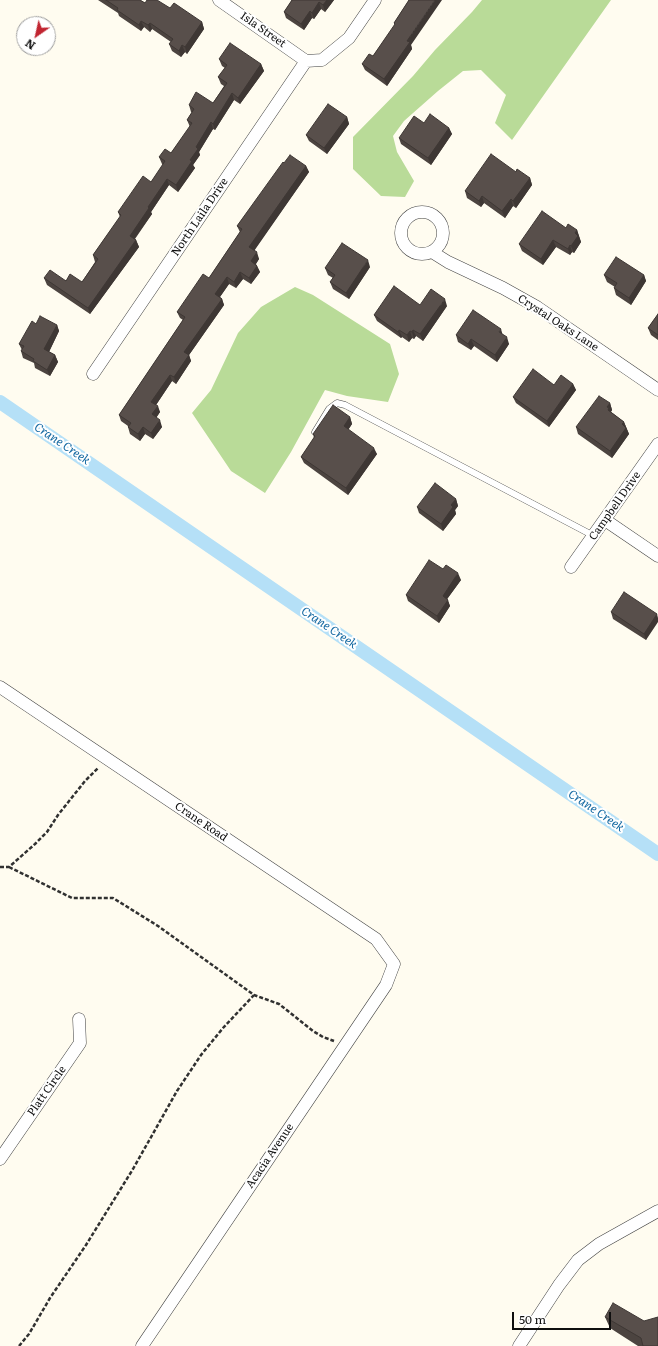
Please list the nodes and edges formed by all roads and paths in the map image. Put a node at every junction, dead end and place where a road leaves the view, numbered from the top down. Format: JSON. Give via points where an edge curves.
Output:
{"nodes":[{"id":1,"x":219,"y":0,"type":"edge"},
{"id":2,"x":375,"y":0,"type":"edge"},
{"id":3,"x":306,"y":61,"type":"junction"},
{"id":4,"x":432,"y":252,"type":"dead end"},
{"id":5,"x":93,"y":374,"type":"dead end"},
{"id":6,"x":658,"y":390,"type":"edge"},
{"id":7,"x":315,"y":432,"type":"edge"},
{"id":8,"x":658,"y":444,"type":"edge"},
{"id":9,"x":605,"y":520,"type":"junction"},
{"id":10,"x":594,"y":536,"type":"junction"},
{"id":11,"x":658,"y":556,"type":"edge"},
{"id":12,"x":572,"y":567,"type":"dead end"},
{"id":13,"x":0,"y":687,"type":"edge"},
{"id":14,"x":107,"y":759,"type":"junction"},
{"id":15,"x":0,"y":867,"type":"edge"},
{"id":16,"x":9,"y":867,"type":"junction"},
{"id":17,"x":394,"y":964,"type":"joint"},
{"id":18,"x":254,"y":995,"type":"junction"},
{"id":19,"x":79,"y":1019,"type":"dead end"},
{"id":20,"x":346,"y":1045,"type":"junction"},
{"id":21,"x":0,"y":1159,"type":"edge"},
{"id":22,"x":658,"y":1211,"type":"edge"},
{"id":23,"x":19,"y":1346,"type":"edge"},
{"id":24,"x":142,"y":1346,"type":"edge"},
{"id":25,"x":520,"y":1346,"type":"edge"}],
"edges":[{"from":1,"to":3,"type":"street","name":"Isla Street"},
{"from":2,"to":3,"type":"street","via":[[349,38],[322,60]]},
{"from":3,"to":5,"type":"street","name":"North Laila Drive"},
{"from":4,"to":6,"type":"street","name":"Crystal Oaks Lane","via":[[537,307]]},
{"from":7,"to":10,"type":"lane","via":[[329,409],[337,403],[345,405]]},
{"from":8,"to":9,"type":"street","name":"Campbell Drive"},
{"from":9,"to":10,"type":"street","name":"Campbell Drive"},
{"from":9,"to":11,"type":"street"},
{"from":10,"to":12,"type":"street","name":"Campbell Drive"},
{"from":13,"to":14,"type":"street","name":"Crane Road"},
{"from":14,"to":16,"type":"path","via":[[85,781],[46,832]]},
{"from":14,"to":17,"type":"street","name":"Crane Road","via":[[376,939]]},
{"from":15,"to":16,"type":"path"},
{"from":16,"to":18,"type":"path","via":[[72,898],[113,898],[158,926]]},
{"from":17,"to":20,"type":"street","name":"Acacia Avenue","via":[[386,985]]},
{"from":18,"to":20,"type":"path","via":[[279,1004],[323,1037]]},
{"from":18,"to":23,"type":"path","via":[[201,1055],[86,1245]]},
{"from":19,"to":21,"type":"street","name":"Platt Circle","via":[[80,1043]]},
{"from":20,"to":24,"type":"street","name":"Acacia Avenue"},
{"from":22,"to":25,"type":"street","via":[[599,1244],[578,1260]]}]}
